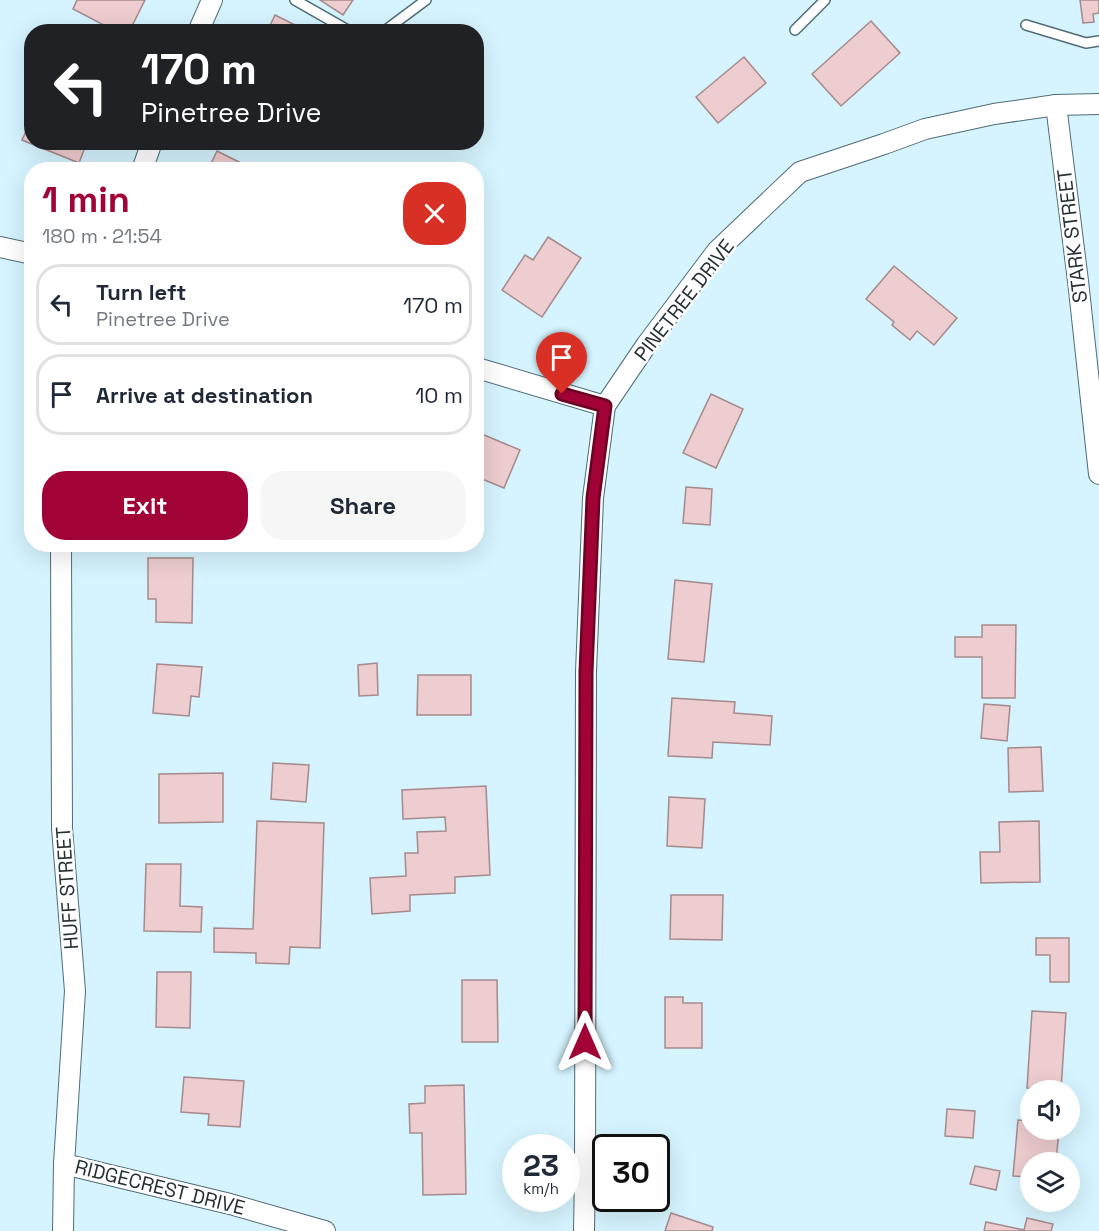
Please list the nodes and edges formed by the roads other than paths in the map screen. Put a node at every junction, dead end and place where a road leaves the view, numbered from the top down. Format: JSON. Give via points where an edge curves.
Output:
{"nodes":[{"id":1,"x":212,"y":0,"type":"edge"},
{"id":2,"x":295,"y":0,"type":"edge"},
{"id":3,"x":426,"y":0,"type":"edge"},
{"id":4,"x":825,"y":0,"type":"edge"},
{"id":5,"x":202,"y":24,"type":"edge"},
{"id":6,"x":337,"y":24,"type":"edge"},
{"id":7,"x":394,"y":24,"type":"edge"},
{"id":8,"x":1026,"y":25,"type":"dead end"},
{"id":9,"x":795,"y":30,"type":"dead end"},
{"id":10,"x":1099,"y":41,"type":"edge"},
{"id":11,"x":1099,"y":104,"type":"edge"},
{"id":12,"x":1056,"y":105,"type":"junction"},
{"id":13,"x":0,"y":247,"type":"edge"},
{"id":14,"x":24,"y":252,"type":"edge"},
{"id":15,"x":484,"y":370,"type":"edge"},
{"id":16,"x":605,"y":406,"type":"junction"},
{"id":17,"x":1099,"y":474,"type":"edge"},
{"id":18,"x":61,"y":552,"type":"edge"},
{"id":19,"x":64,"y":1164,"type":"junction"},
{"id":20,"x":63,"y":1231,"type":"edge"},
{"id":21,"x":325,"y":1231,"type":"edge"},
{"id":22,"x":584,"y":1231,"type":"edge"}],
"edges":[{"from":1,"to":5,"type":"street"},
{"from":2,"to":6,"type":"lane"},
{"from":3,"to":7,"type":"lane"},
{"from":4,"to":9,"type":"lane"},
{"from":8,"to":10,"type":"lane","via":[[1086,43]]},
{"from":11,"to":12,"type":"street","name":"PINETREE DRIVE"},
{"from":12,"to":16,"type":"street","name":"PINETREE DRIVE","via":[[925,129],[800,172],[717,251]]},
{"from":12,"to":17,"type":"street","name":"STARK STREET"},
{"from":13,"to":14,"type":"street"},
{"from":15,"to":16,"type":"street"},
{"from":16,"to":22,"type":"street","via":[[593,498],[586,672]]},
{"from":18,"to":19,"type":"street","name":"HUFF STREET","via":[[62,828],[75,991]]},
{"from":19,"to":20,"type":"street","name":"HUFF STREET"},
{"from":19,"to":21,"type":"street","name":"RIDGECREST DRIVE"}]}
